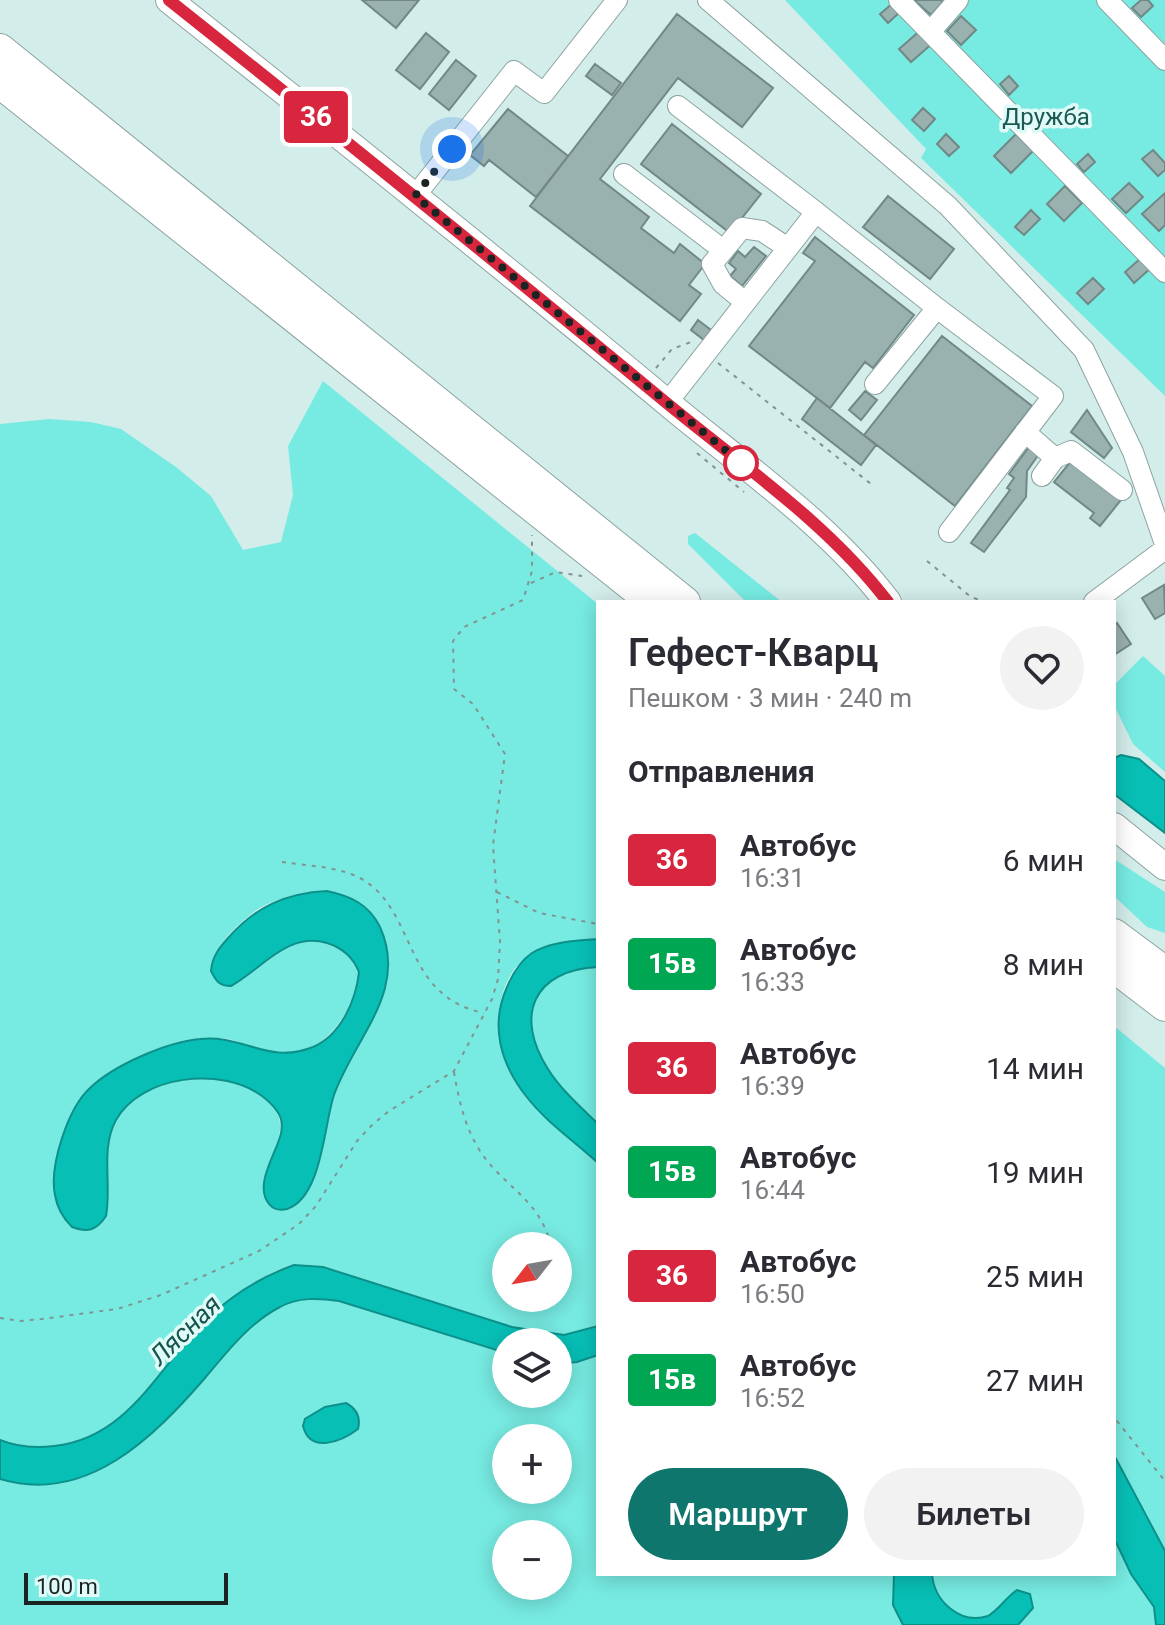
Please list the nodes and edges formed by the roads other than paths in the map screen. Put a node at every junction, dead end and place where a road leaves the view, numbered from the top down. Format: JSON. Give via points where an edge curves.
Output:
{"nodes":[{"id":1,"x":169,"y":0,"type":"edge"},
{"id":2,"x":617,"y":0,"type":"edge"},
{"id":3,"x":708,"y":0,"type":"edge"},
{"id":4,"x":899,"y":0,"type":"edge"},
{"id":5,"x":958,"y":0,"type":"edge"},
{"id":6,"x":1107,"y":0,"type":"edge"},
{"id":7,"x":931,"y":31,"type":"junction"},
{"id":8,"x":0,"y":49,"type":"edge"},
{"id":9,"x":1165,"y":60,"type":"edge"},
{"id":10,"x":0,"y":83,"type":"edge"},
{"id":11,"x":678,"y":106,"type":"dead end"},
{"id":12,"x":624,"y":174,"type":"dead end"},
{"id":13,"x":415,"y":196,"type":"junction"},
{"id":14,"x":816,"y":212,"type":"junction"},
{"id":15,"x":788,"y":248,"type":"junction"},
{"id":16,"x":723,"y":250,"type":"junction"},
{"id":17,"x":1165,"y":272,"type":"edge"},
{"id":18,"x":745,"y":302,"type":"junction"},
{"id":19,"x":937,"y":308,"type":"junction"},
{"id":20,"x":875,"y":384,"type":"dead end"},
{"id":21,"x":667,"y":403,"type":"junction"},
{"id":22,"x":1025,"y":432,"type":"junction"},
{"id":23,"x":1055,"y":458,"type":"junction"},
{"id":24,"x":1042,"y":476,"type":"dead end"},
{"id":25,"x":1122,"y":490,"type":"dead end"},
{"id":26,"x":949,"y":532,"type":"dead end"},
{"id":27,"x":1165,"y":546,"type":"edge"},
{"id":28,"x":650,"y":600,"type":"edge"},
{"id":29,"x":683,"y":600,"type":"edge"},
{"id":30,"x":886,"y":600,"type":"edge"},
{"id":31,"x":1097,"y":600,"type":"edge"},
{"id":32,"x":1116,"y":828,"type":"edge"},
{"id":33,"x":1165,"y":867,"type":"edge"},
{"id":34,"x":1116,"y":935,"type":"edge"},
{"id":35,"x":1116,"y":969,"type":"edge"},
{"id":36,"x":1165,"y":972,"type":"edge"},
{"id":37,"x":1165,"y":1006,"type":"edge"}],
"edges":[{"from":1,"to":13,"type":"main road"},
{"from":2,"to":13,"type":"street","via":[[544,93],[514,71]]},
{"from":3,"to":27,"type":"street","via":[[948,206],[1084,350],[1133,452]]},
{"from":4,"to":7,"type":"street"},
{"from":5,"to":7,"type":"street"},
{"from":6,"to":9,"type":"street"},
{"from":7,"to":17,"type":"street"},
{"from":8,"to":29,"type":"highway"},
{"from":10,"to":28,"type":"highway"},
{"from":11,"to":14,"type":"street"},
{"from":12,"to":16,"type":"street"},
{"from":13,"to":21,"type":"main road"},
{"from":14,"to":15,"type":"street"},
{"from":14,"to":19,"type":"street"},
{"from":15,"to":16,"type":"street","via":[[762,231],[742,228]]},
{"from":15,"to":18,"type":"street"},
{"from":16,"to":18,"type":"street","via":[[712,264],[723,284]]},
{"from":18,"to":21,"type":"street"},
{"from":19,"to":20,"type":"street"},
{"from":19,"to":22,"type":"street","via":[[1053,396]]},
{"from":21,"to":30,"type":"main road","via":[[818,526]]},
{"from":22,"to":23,"type":"street"},
{"from":22,"to":26,"type":"street"},
{"from":23,"to":24,"type":"street"},
{"from":23,"to":25,"type":"street","via":[[1071,451]]},
{"from":27,"to":31,"type":"street"},
{"from":32,"to":33,"type":"main road"},
{"from":34,"to":36,"type":"highway"},
{"from":35,"to":37,"type":"highway"}]}
